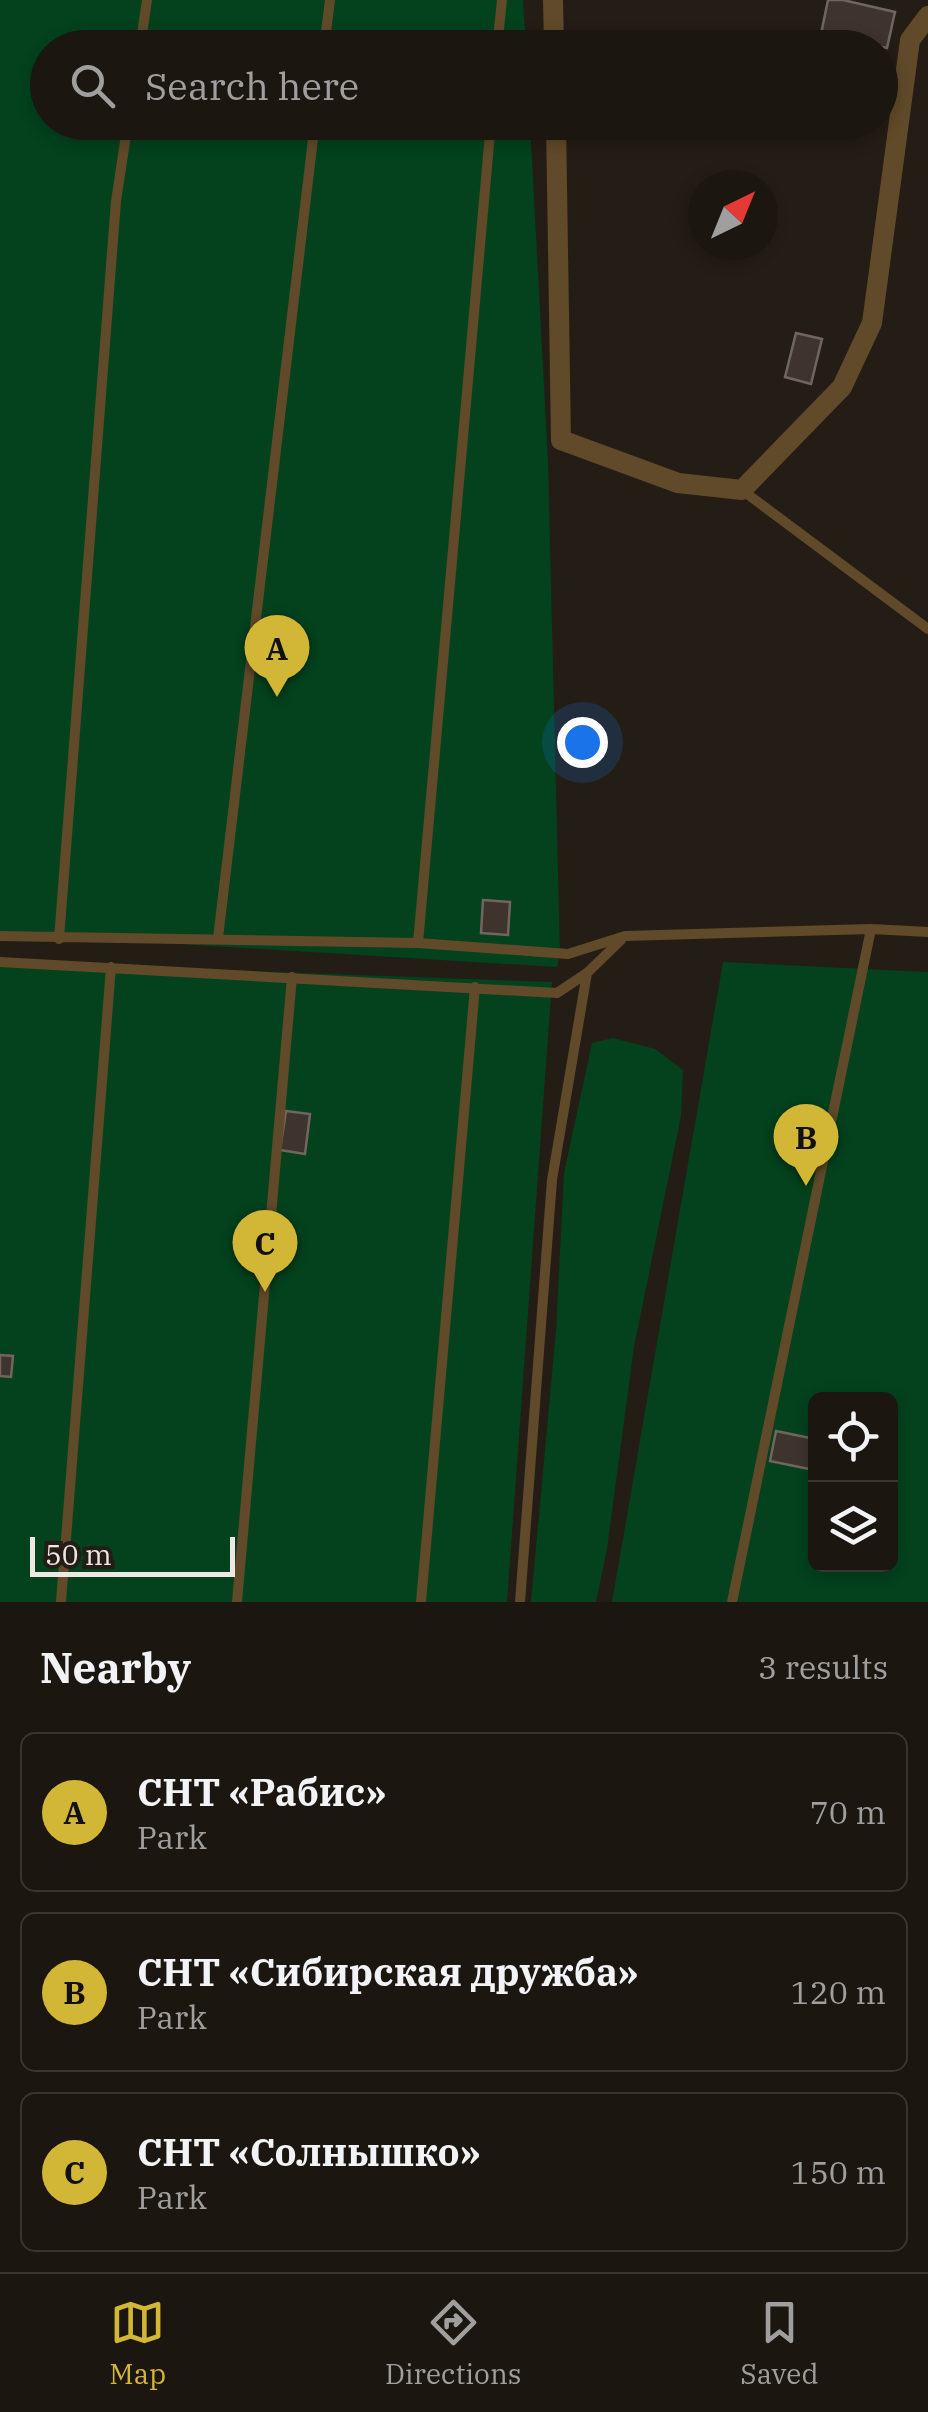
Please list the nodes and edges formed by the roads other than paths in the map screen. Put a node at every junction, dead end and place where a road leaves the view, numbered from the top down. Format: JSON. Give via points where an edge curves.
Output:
{"nodes":[{"id":1,"x":147,"y":0,"type":"edge"},
{"id":2,"x":330,"y":0,"type":"edge"},
{"id":3,"x":502,"y":0,"type":"edge"},
{"id":4,"x":554,"y":0,"type":"edge"},
{"id":5,"x":928,"y":16,"type":"edge"},
{"id":6,"x":143,"y":30,"type":"edge"},
{"id":7,"x":326,"y":30,"type":"edge"},
{"id":8,"x":500,"y":30,"type":"edge"},
{"id":9,"x":554,"y":30,"type":"edge"},
{"id":10,"x":898,"y":129,"type":"edge"},
{"id":11,"x":125,"y":140,"type":"edge"},
{"id":12,"x":313,"y":140,"type":"edge"},
{"id":13,"x":489,"y":140,"type":"edge"},
{"id":14,"x":556,"y":140,"type":"edge"},
{"id":15,"x":897,"y":140,"type":"edge"},
{"id":16,"x":742,"y":490,"type":"junction"},
{"id":17,"x":928,"y":629,"type":"edge"},
{"id":18,"x":870,"y":929,"type":"junction"},
{"id":19,"x":928,"y":932,"type":"edge"},
{"id":20,"x":0,"y":936,"type":"edge"},
{"id":21,"x":625,"y":936,"type":"junction"},
{"id":22,"x":58,"y":938,"type":"junction"},
{"id":23,"x":218,"y":938,"type":"junction"},
{"id":24,"x":418,"y":944,"type":"junction"},
{"id":25,"x":0,"y":962,"type":"edge"},
{"id":26,"x":111,"y":967,"type":"junction"},
{"id":27,"x":588,"y":973,"type":"junction"},
{"id":28,"x":292,"y":977,"type":"junction"},
{"id":29,"x":475,"y":987,"type":"junction"},
{"id":30,"x":61,"y":1602,"type":"edge"},
{"id":31,"x":237,"y":1602,"type":"edge"},
{"id":32,"x":421,"y":1602,"type":"edge"},
{"id":33,"x":520,"y":1602,"type":"edge"},
{"id":34,"x":732,"y":1602,"type":"edge"}],
"edges":[{"from":1,"to":6,"type":"lane"},
{"from":2,"to":7,"type":"lane"},
{"from":3,"to":8,"type":"lane"},
{"from":4,"to":9,"type":"street"},
{"from":5,"to":10,"type":"street","via":[[910,40]]},
{"from":11,"to":22,"type":"lane"},
{"from":12,"to":23,"type":"lane"},
{"from":13,"to":24,"type":"lane"},
{"from":14,"to":16,"type":"street","via":[[561,440],[678,483]]},
{"from":15,"to":16,"type":"street","via":[[872,323],[842,387]]},
{"from":16,"to":17,"type":"lane"},
{"from":18,"to":19,"type":"lane"},
{"from":18,"to":21,"type":"lane"},
{"from":18,"to":34,"type":"lane"},
{"from":20,"to":22,"type":"lane"},
{"from":21,"to":24,"type":"lane","via":[[568,954]]},
{"from":21,"to":27,"type":"lane"},
{"from":22,"to":23,"type":"lane"},
{"from":23,"to":24,"type":"lane"},
{"from":25,"to":26,"type":"lane"},
{"from":26,"to":28,"type":"lane"},
{"from":26,"to":30,"type":"lane"},
{"from":27,"to":29,"type":"lane","via":[[557,993]]},
{"from":27,"to":33,"type":"lane","via":[[552,1180]]},
{"from":28,"to":29,"type":"lane"},
{"from":28,"to":31,"type":"lane"},
{"from":29,"to":32,"type":"lane"}]}
